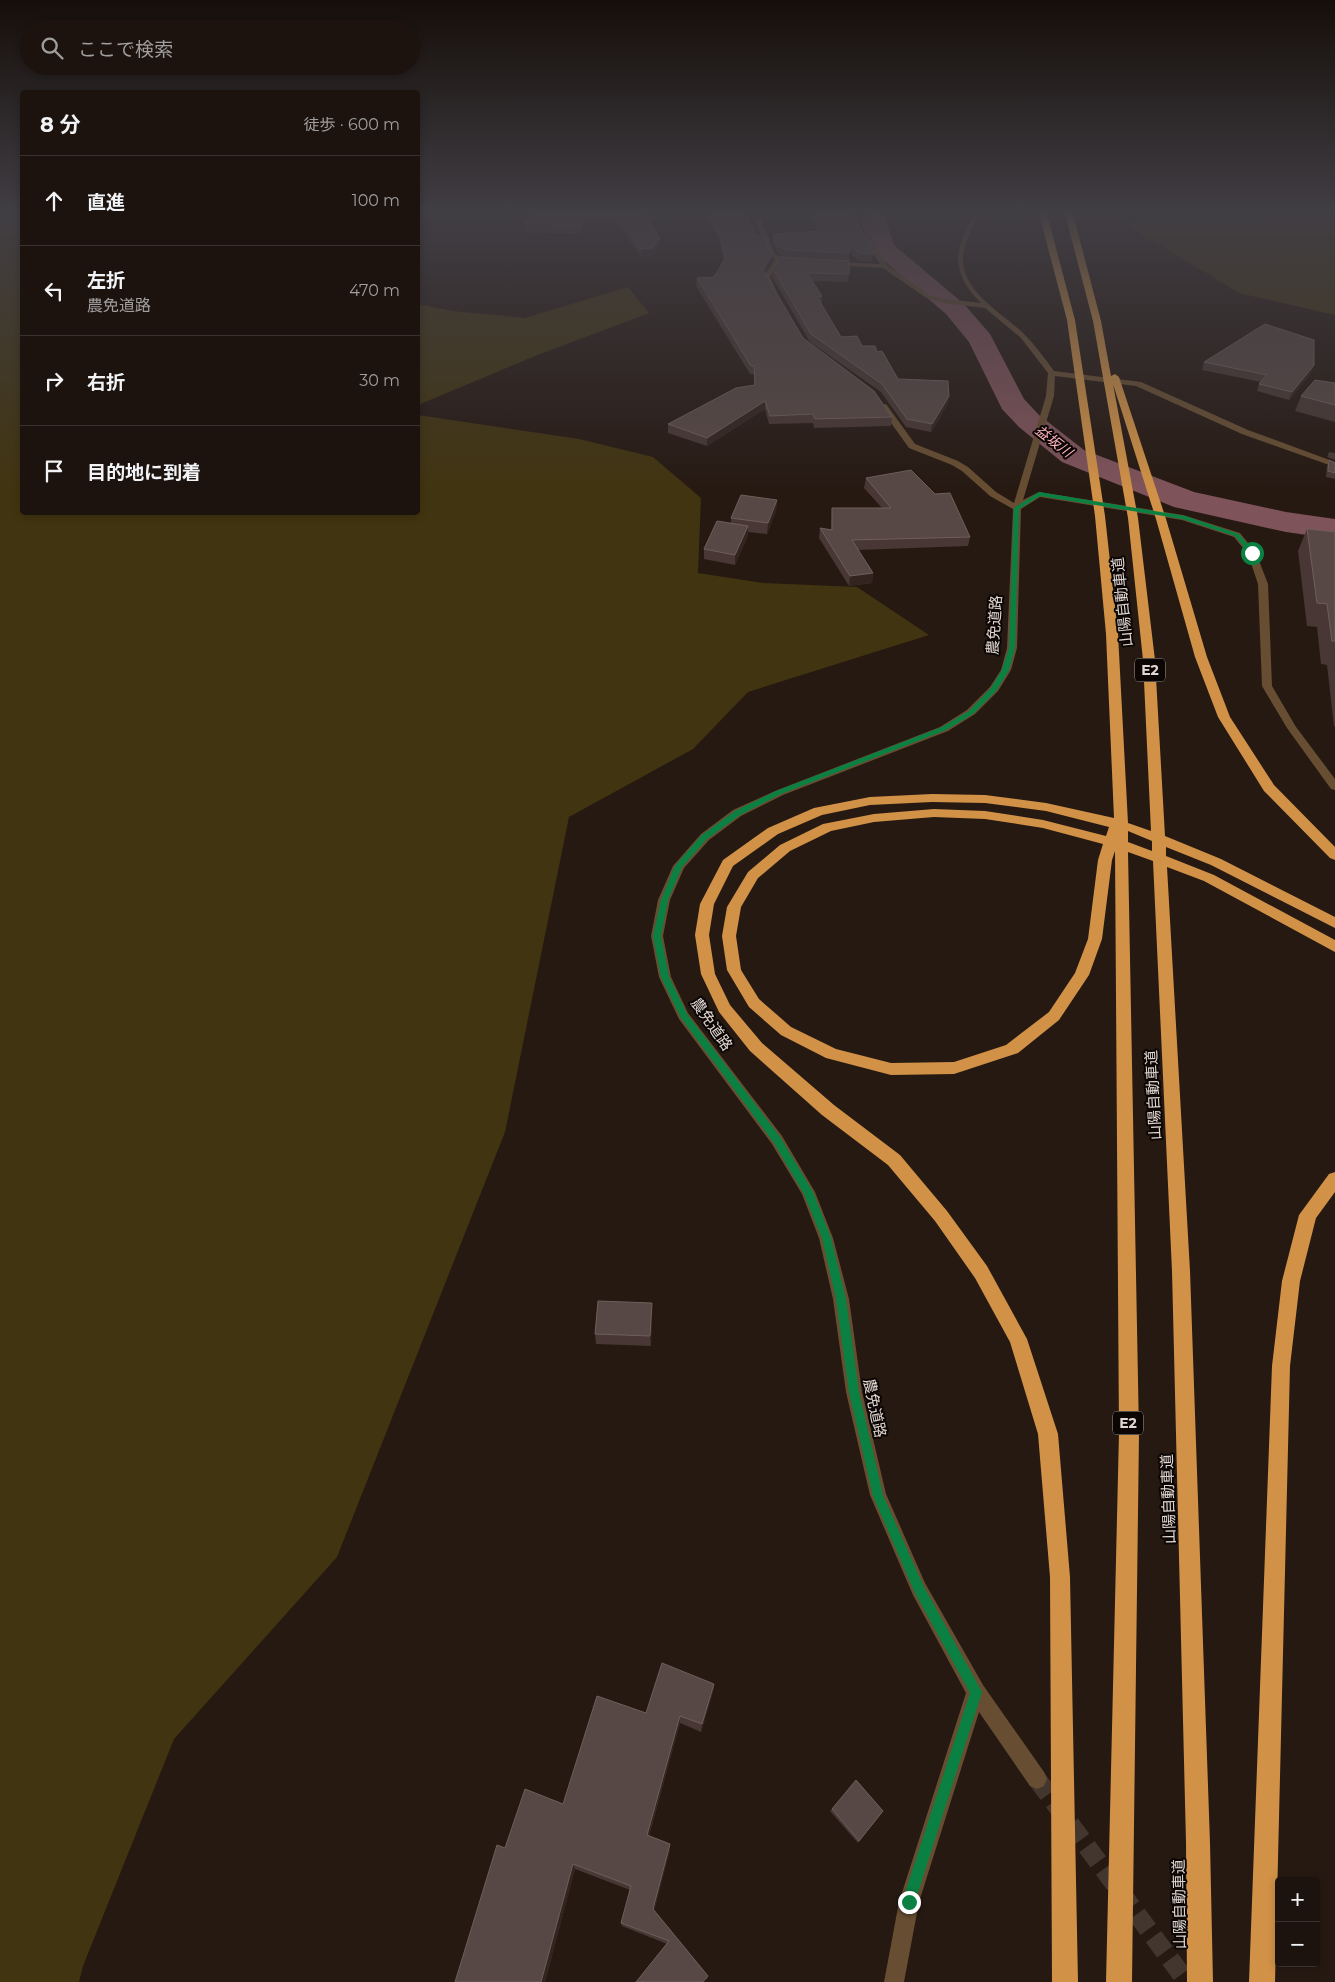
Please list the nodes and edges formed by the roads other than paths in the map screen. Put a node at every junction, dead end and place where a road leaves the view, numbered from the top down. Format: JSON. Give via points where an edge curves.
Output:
{"nodes":[{"id":1,"x":985,"y":306,"type":"edge"},
{"id":2,"x":1067,"y":306,"type":"edge"},
{"id":3,"x":1093,"y":306,"type":"edge"},
{"id":4,"x":1097,"y":321,"type":"junction"},
{"id":5,"x":1052,"y":373,"type":"junction"},
{"id":6,"x":877,"y":396,"type":"edge"},
{"id":7,"x":1335,"y":465,"type":"edge"},
{"id":8,"x":1016,"y":508,"type":"junction"},
{"id":9,"x":1335,"y":787,"type":"edge"},
{"id":10,"x":1335,"y":855,"type":"edge"},
{"id":11,"x":1113,"y":862,"type":"junction"},
{"id":12,"x":1335,"y":923,"type":"edge"},
{"id":13,"x":1335,"y":947,"type":"edge"},
{"id":14,"x":1335,"y":1179,"type":"edge"},
{"id":15,"x":976,"y":1692,"type":"junction"},
{"id":16,"x":1037,"y":1779,"type":"tunnel mouth"},
{"id":17,"x":894,"y":1982,"type":"edge"},
{"id":18,"x":1065,"y":1982,"type":"edge"},
{"id":19,"x":1119,"y":1982,"type":"edge"},
{"id":20,"x":1200,"y":1982,"type":"edge"},
{"id":21,"x":1262,"y":1982,"type":"edge"}],
"edges":[{"from":1,"to":5,"type":"street","via":[[1022,336]]},
{"from":2,"to":11,"type":"highway","name":"山陽自動車道","number":"E2","via":[[1100,516],[1112,634],[1121,810]]},
{"from":3,"to":4,"type":"highway","name":"山陽自動車道","number":"E2"},
{"from":4,"to":10,"type":"highway","via":[[1161,519],[1201,657],[1224,716],[1269,788]]},
{"from":4,"to":20,"type":"highway","name":"山陽自動車道","number":"E2","via":[[1133,518],[1149,660],[1182,1271]]},
{"from":5,"to":7,"type":"street","via":[[1138,384],[1245,432]]},
{"from":5,"to":8,"type":"street","name":"農免道路","via":[[1044,419]]},
{"from":6,"to":8,"type":"street","via":[[912,446],[960,466],[992,494]]},
{"from":8,"to":9,"type":"street","via":[[1039,494],[1183,518],[1237,535],[1252,553],[1263,584],[1267,686],[1292,728]]},
{"from":8,"to":15,"type":"street","name":"農免道路","via":[[1012,648],[1006,670],[994,689],[971,712],[944,729],[779,793],[737,813],[705,837],[679,866],[664,900],[657,936],[665,977],[684,1016],[777,1140],[808,1192],[826,1238],[841,1299],[854,1392],[878,1496],[919,1589]]},
{"from":11,"to":13,"type":"highway","via":[[1095,939],[1082,975],[1054,1016],[1012,1049],[954,1068],[891,1069],[832,1054],[786,1031],[754,1003],[734,970],[729,936],[734,907],[753,875],[785,848],[828,827],[874,818],[934,813],[985,815],[1043,824],[1124,845],[1209,878]]},
{"from":11,"to":19,"type":"highway","name":"山陽自動車道","number":"E2","via":[[1128,1433]]},
{"from":12,"to":18,"type":"highway","via":[[1216,862],[1132,828],[1046,807],[932,798],[870,801],[828,810],[773,831],[728,863],[707,904],[703,945],[708,974],[724,1008],[756,1047],[828,1110],[894,1160],[941,1216],[981,1272],[1018,1339],[1048,1434],[1060,1577]]},
{"from":14,"to":21,"type":"highway","via":[[1308,1215],[1291,1281],[1281,1366]]},
{"from":15,"to":16,"type":"street","name":"農免道路"},
{"from":15,"to":17,"type":"street","via":[[909,1902]]}]}
